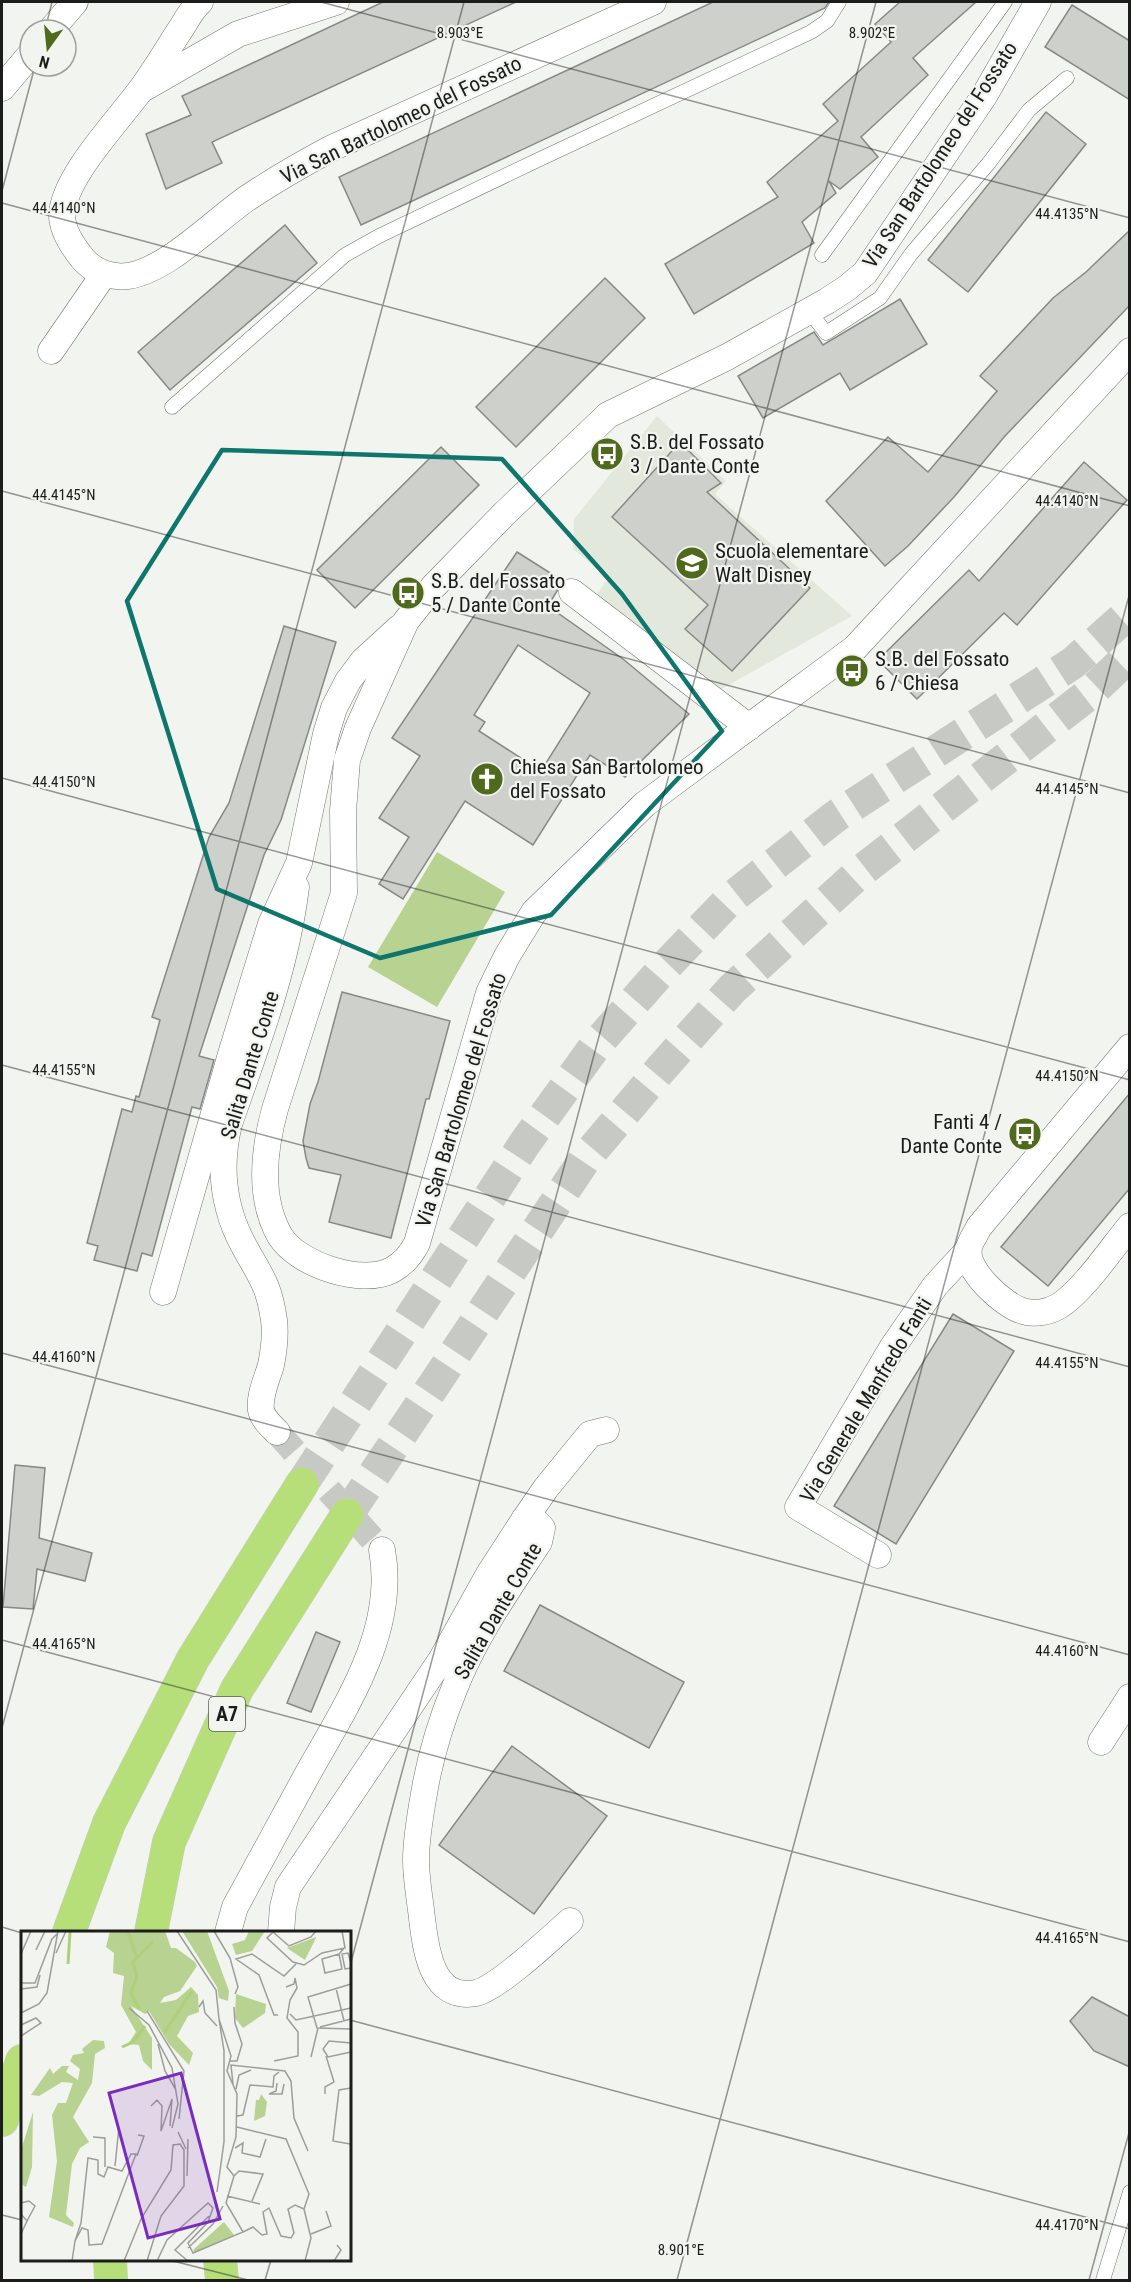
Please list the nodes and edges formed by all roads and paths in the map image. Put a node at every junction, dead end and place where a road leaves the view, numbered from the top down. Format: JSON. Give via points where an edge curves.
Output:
{"nodes":[{"id":1,"x":75,"y":2,"type":"edge"},
{"id":2,"x":200,"y":2,"type":"edge"},
{"id":3,"x":336,"y":2,"type":"edge"},
{"id":4,"x":653,"y":2,"type":"edge"},
{"id":5,"x":839,"y":2,"type":"edge"},
{"id":6,"x":1005,"y":2,"type":"edge"},
{"id":7,"x":1038,"y":2,"type":"edge"},
{"id":8,"x":61,"y":18,"type":"edge"},
{"id":9,"x":18,"y":69,"type":"edge"},
{"id":10,"x":1067,"y":78,"type":"dead end"},
{"id":11,"x":2,"y":88,"type":"edge"},
{"id":12,"x":140,"y":90,"type":"junction"},
{"id":13,"x":822,"y":255,"type":"dead end"},
{"id":14,"x":104,"y":274,"type":"junction"},
{"id":15,"x":809,"y":311,"type":"junction"},
{"id":16,"x":51,"y":351,"type":"dead end"},
{"id":17,"x":1130,"y":351,"type":"edge"},
{"id":18,"x":172,"y":407,"type":"dead end"},
{"id":19,"x":572,"y":592,"type":"dead end"},
{"id":20,"x":406,"y":621,"type":"junction"},
{"id":21,"x":749,"y":727,"type":"junction"},
{"id":22,"x":299,"y":863,"type":"junction"},
{"id":23,"x":1130,"y":1047,"type":"edge"},
{"id":24,"x":1130,"y":1226,"type":"edge"},
{"id":25,"x":968,"y":1250,"type":"junction"},
{"id":26,"x":163,"y":1292,"type":"dead end"},
{"id":27,"x":606,"y":1430,"type":"dead end"},
{"id":28,"x":277,"y":1432,"type":"tunnel mouth"},
{"id":29,"x":302,"y":1484,"type":"tunnel mouth"},
{"id":30,"x":347,"y":1515,"type":"tunnel mouth"},
{"id":31,"x":524,"y":1520,"type":"junction"},
{"id":32,"x":382,"y":1550,"type":"tunnel mouth"},
{"id":33,"x":878,"y":1555,"type":"dead end"},
{"id":34,"x":1130,"y":1696,"type":"edge"},
{"id":35,"x":1101,"y":1742,"type":"dead end"},
{"id":36,"x":570,"y":1922,"type":"dead end"},
{"id":37,"x":69,"y":1931,"type":"edge"},
{"id":38,"x":151,"y":1931,"type":"edge"},
{"id":39,"x":228,"y":1931,"type":"edge"},
{"id":40,"x":281,"y":1931,"type":"edge"},
{"id":41,"x":21,"y":2064,"type":"edge"},
{"id":42,"x":2,"y":2120,"type":"edge"},
{"id":43,"x":1130,"y":2192,"type":"edge"},
{"id":44,"x":110,"y":2261,"type":"edge"},
{"id":45,"x":220,"y":2261,"type":"edge"},
{"id":46,"x":111,"y":2280,"type":"edge"},
{"id":47,"x":222,"y":2280,"type":"edge"},
{"id":48,"x":1103,"y":2280,"type":"edge"}],
"edges":[{"from":1,"to":8,"type":"street"},
{"from":2,"to":12,"type":"street"},
{"from":3,"to":12,"type":"street","via":[[238,34]]},
{"from":4,"to":14,"type":"street","name":"Via San Bartolomeo del Fossato","via":[[332,148],[248,198],[153,268],[127,276]]},
{"from":5,"to":18,"type":"lane","via":[[827,21],[811,32],[345,255]]},
{"from":6,"to":13,"type":"lane"},
{"from":7,"to":15,"type":"street","name":"Via San Bartolomeo del Fossato","via":[[984,96],[865,273]]},
{"from":9,"to":11,"type":"street"},
{"from":10,"to":15,"type":"lane","via":[[1022,118],[880,298],[826,333]]},
{"from":12,"to":14,"type":"street","via":[[76,176],[62,215],[77,252],[89,266]]},
{"from":14,"to":16,"type":"street"},
{"from":15,"to":20,"type":"street","name":"Via San Bartolomeo del Fossato","via":[[727,357],[608,415],[504,514],[433,587]]},
{"from":17,"to":21,"type":"street","name":"Via San Bartolomeo del Fossato","via":[[855,648]]},
{"from":19,"to":21,"type":"street"},
{"from":20,"to":21,"type":"street","name":"Via San Bartolomeo del Fossato","via":[[347,760],[344,893],[267,1142],[266,1185],[277,1228],[295,1252],[328,1269],[376,1275],[392,1270],[417,1242],[489,993],[534,912],[645,804]]},
{"from":20,"to":22,"type":"street","name":"Via San Bartolomeo del Fossato","via":[[363,661],[337,701],[326,734]]},
{"from":22,"to":26,"type":"street","name":"Via San Bartolomeo del Fossato","via":[[271,924]]},
{"from":22,"to":28,"type":"street","name":"Salita Dante Conte","via":[[291,929],[229,1124],[222,1170],[230,1215],[265,1281],[272,1307],[275,1344],[261,1411]]},
{"from":23,"to":25,"type":"street","name":"Via Generale Manfredo Fanti","via":[[979,1227]]},
{"from":24,"to":25,"type":"street","via":[[1075,1294],[1042,1312],[1023,1311],[998,1296],[972,1266]]},
{"from":25,"to":33,"type":"street","name":"Via Generale Manfredo Fanti","via":[[935,1286],[892,1348],[798,1507]]},
{"from":27,"to":31,"type":"street","name":"Salita Dante Conte","via":[[590,1434]]},
{"from":29,"to":37,"type":"highway","via":[[193,1659],[109,1823]]},
{"from":30,"to":38,"type":"highway","number":"A7","via":[[237,1689],[169,1842]]},
{"from":31,"to":36,"type":"street","name":"Salita Dante Conte","via":[[533,1519],[542,1528],[539,1542],[465,1664],[442,1724],[425,1787],[416,1859],[418,1880],[430,1963],[442,1982],[459,1992],[476,1993],[493,1985]]},
{"from":31,"to":40,"type":"street","name":"Salita Dante Conte","via":[[441,1660],[288,1887]]},
{"from":32,"to":39,"type":"street","via":[[386,1577],[383,1606],[368,1657],[235,1908]]},
{"from":34,"to":35,"type":"street"},
{"from":41,"to":42,"type":"highway"},
{"from":43,"to":48,"type":"lane"},
{"from":44,"to":46,"type":"highway"},
{"from":45,"to":47,"type":"highway"}]}
